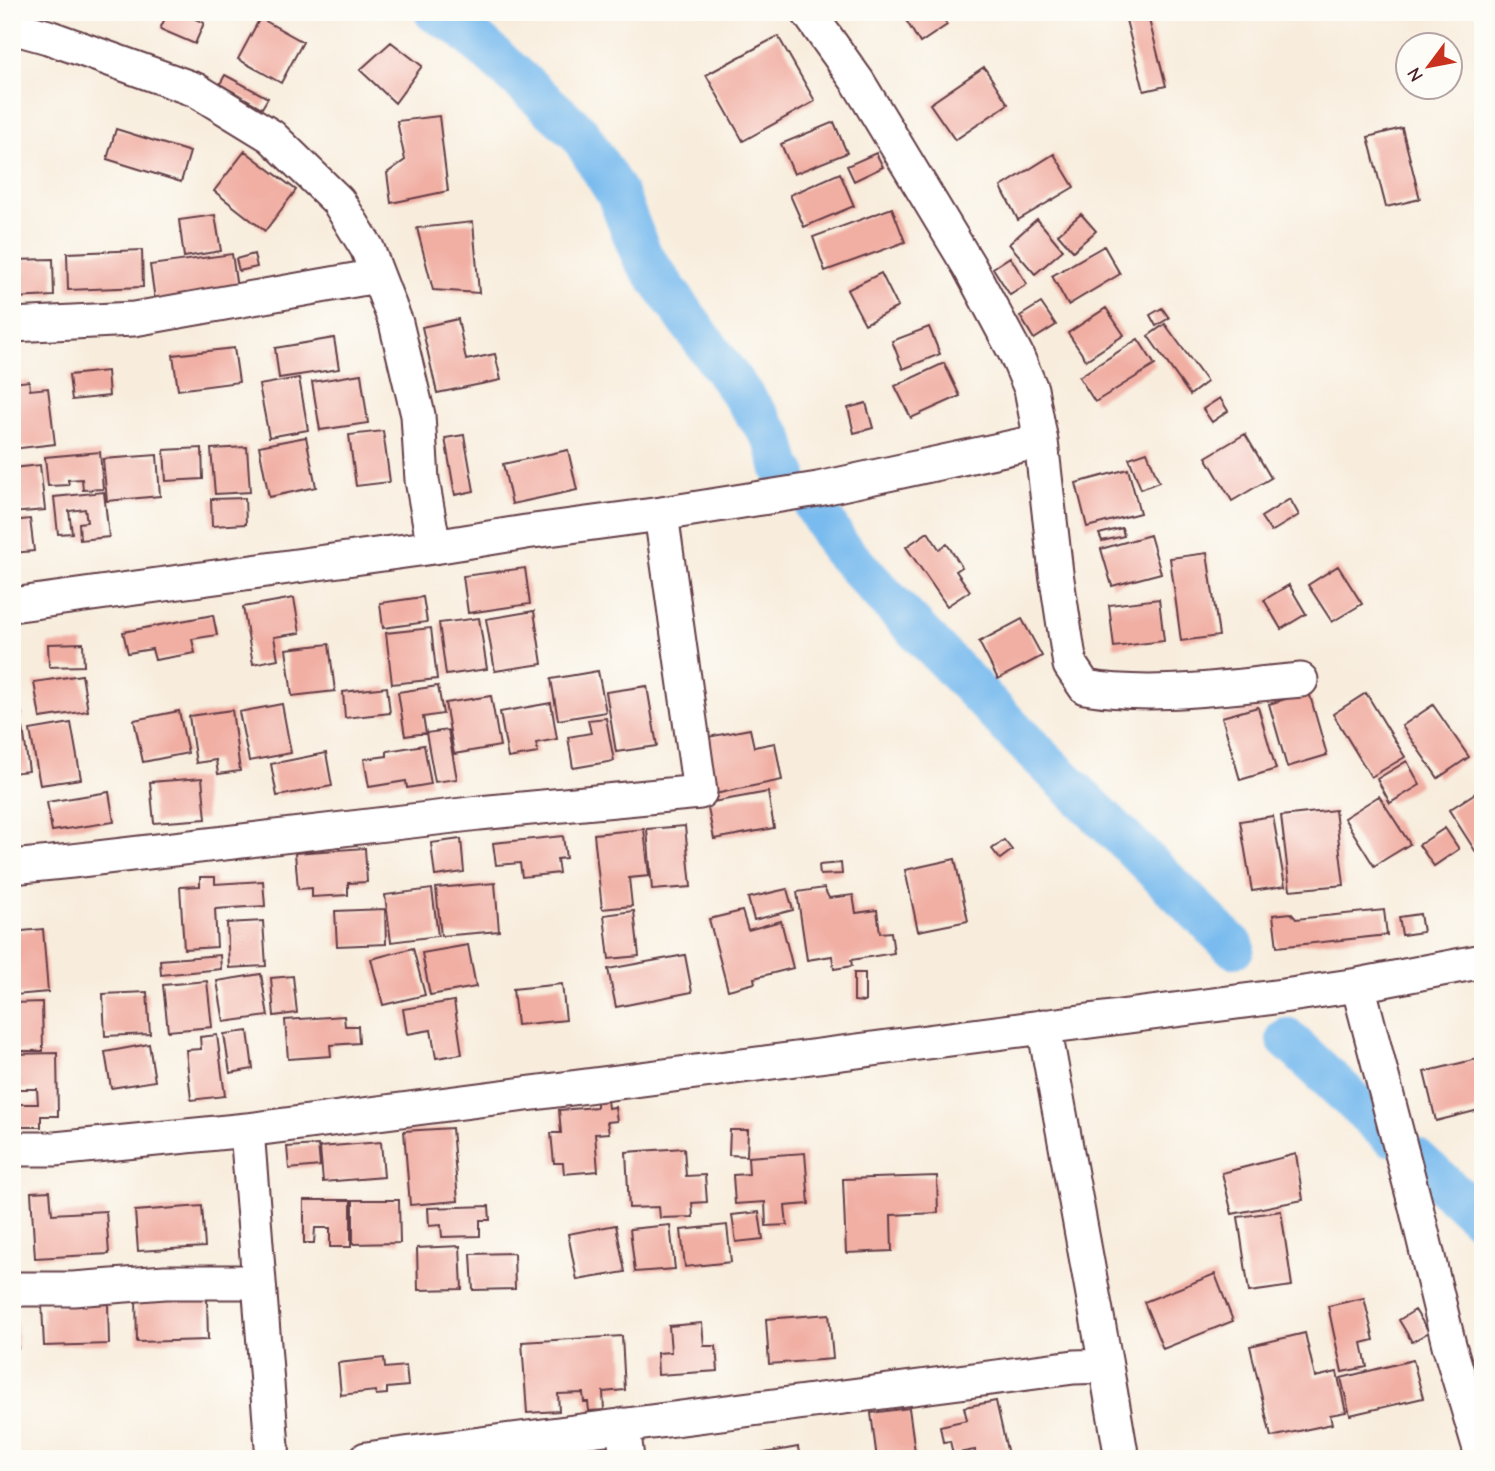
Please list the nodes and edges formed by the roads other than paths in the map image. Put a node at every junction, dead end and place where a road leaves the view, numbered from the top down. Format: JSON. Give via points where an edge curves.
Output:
{"nodes":[{"id":1,"x":808,"y":12,"type":"edge"},
{"id":2,"x":12,"y":27,"type":"edge"},
{"id":3,"x":377,"y":276,"type":"junction"},
{"id":4,"x":12,"y":325,"type":"edge"},
{"id":5,"x":1041,"y":442,"type":"junction"},
{"id":6,"x":661,"y":514,"type":"junction"},
{"id":7,"x":434,"y":547,"type":"junction"},
{"id":8,"x":12,"y":605,"type":"edge"},
{"id":9,"x":1300,"y":680,"type":"dead end"},
{"id":10,"x":12,"y":867,"type":"edge"},
{"id":11,"x":1483,"y":961,"type":"edge"},
{"id":12,"x":1358,"y":985,"type":"junction"},
{"id":13,"x":1044,"y":1026,"type":"junction"},
{"id":14,"x":247,"y":1130,"type":"junction"},
{"id":15,"x":12,"y":1149,"type":"edge"},
{"id":16,"x":259,"y":1282,"type":"junction"},
{"id":17,"x":12,"y":1289,"type":"edge"},
{"id":18,"x":1106,"y":1366,"type":"junction"},
{"id":19,"x":623,"y":1425,"type":"junction"},
{"id":20,"x":273,"y":1459,"type":"edge"},
{"id":21,"x":366,"y":1459,"type":"edge"},
{"id":22,"x":627,"y":1459,"type":"edge"},
{"id":23,"x":1122,"y":1459,"type":"edge"},
{"id":24,"x":1483,"y":1459,"type":"edge"}],
"edges":[{"from":1,"to":5,"type":"street","via":[[858,82],[969,266],[1031,388]]},
{"from":2,"to":3,"type":"street","via":[[196,90],[271,136],[338,201],[367,248]]},
{"from":3,"to":4,"type":"street","via":[[134,320]]},
{"from":3,"to":7,"type":"street","via":[[396,323],[418,415],[422,480]]},
{"from":5,"to":6,"type":"street","via":[[818,489]]},
{"from":5,"to":9,"type":"street","via":[[1070,665],[1085,687],[1168,692]]},
{"from":6,"to":7,"type":"street"},
{"from":6,"to":10,"type":"street","via":[[700,792]]},
{"from":7,"to":8,"type":"street"},
{"from":11,"to":12,"type":"street"},
{"from":12,"to":13,"type":"street"},
{"from":12,"to":24,"type":"street","via":[[1449,1345]]},
{"from":13,"to":14,"type":"street"},
{"from":13,"to":18,"type":"street"},
{"from":14,"to":15,"type":"street"},
{"from":14,"to":16,"type":"street"},
{"from":16,"to":17,"type":"street"},
{"from":16,"to":20,"type":"street"},
{"from":18,"to":19,"type":"street"},
{"from":18,"to":23,"type":"street"},
{"from":19,"to":21,"type":"street"},
{"from":19,"to":22,"type":"street"}]}
